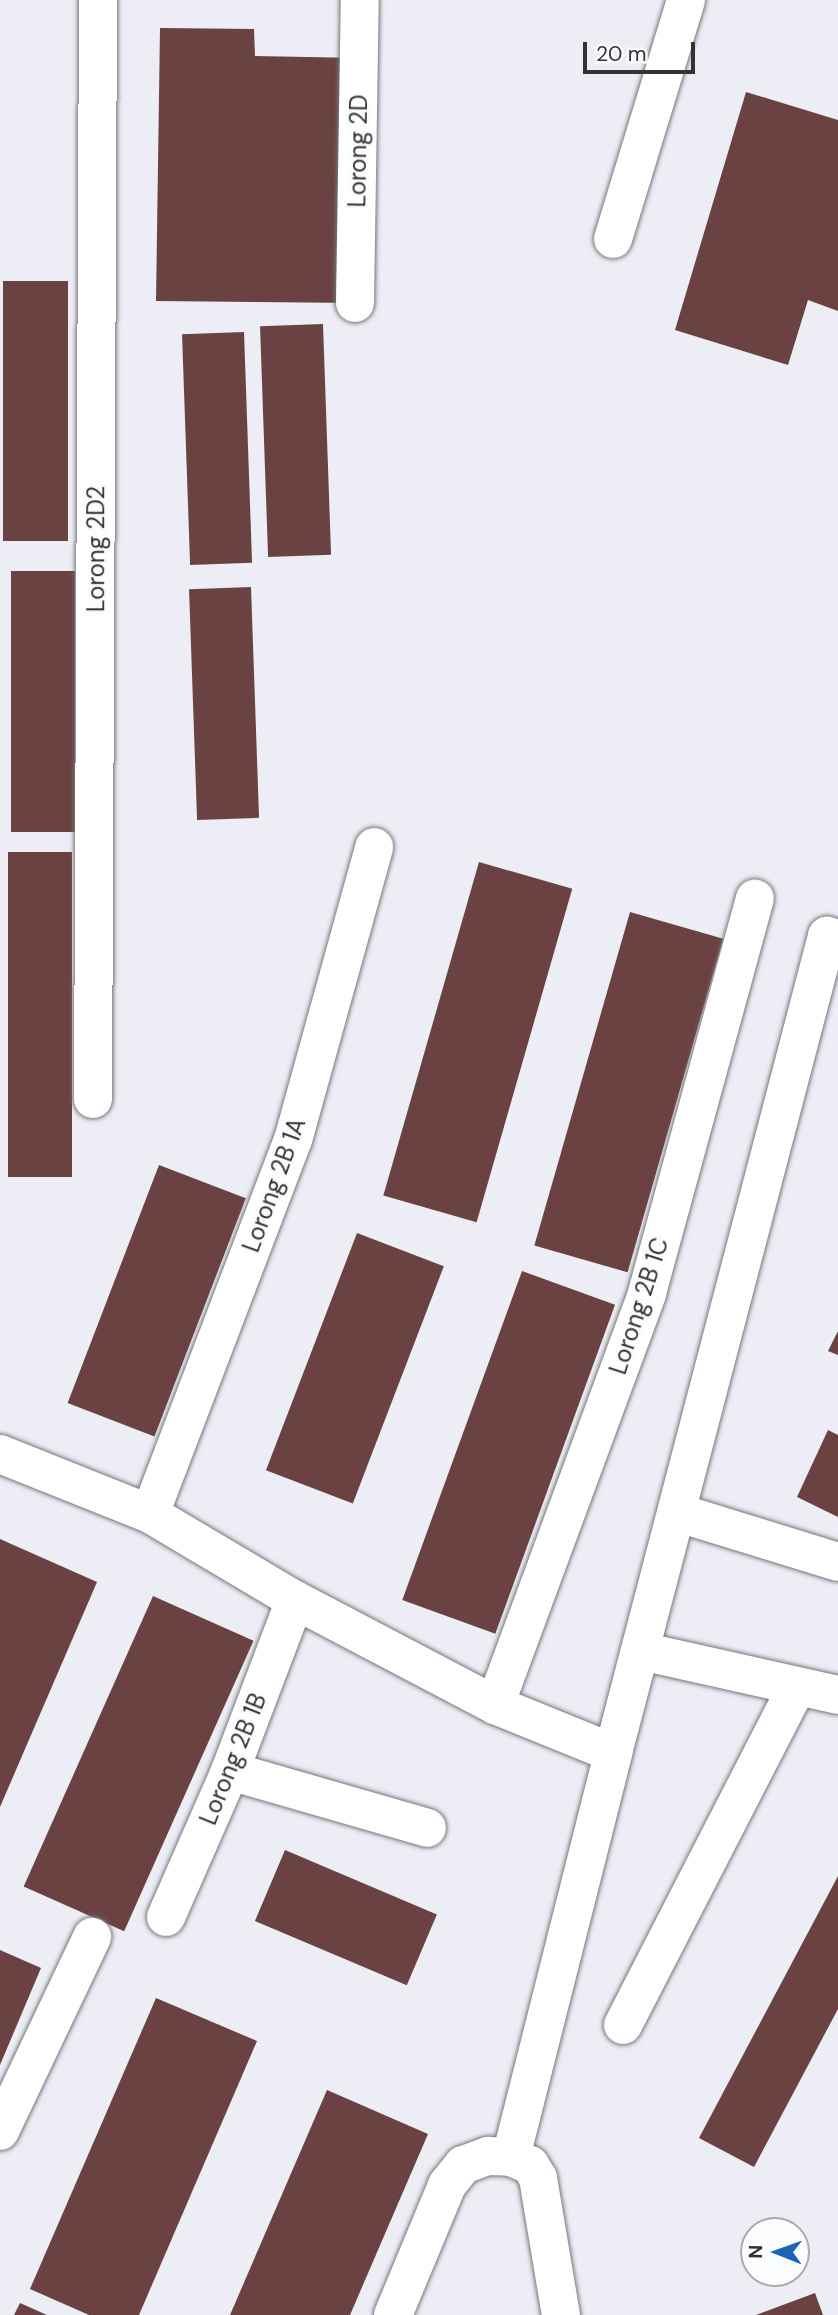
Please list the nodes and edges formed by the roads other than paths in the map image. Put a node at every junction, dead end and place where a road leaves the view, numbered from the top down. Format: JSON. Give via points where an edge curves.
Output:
{"nodes":[{"id":1,"x":98,"y":0,"type":"edge"},
{"id":2,"x":360,"y":0,"type":"edge"},
{"id":3,"x":686,"y":0,"type":"edge"},
{"id":4,"x":613,"y":239,"type":"dead end"},
{"id":5,"x":355,"y":303,"type":"dead end"},
{"id":6,"x":373,"y":847,"type":"dead end"},
{"id":7,"x":755,"y":898,"type":"dead end"},
{"id":8,"x":834,"y":929,"type":"edge"},
{"id":9,"x":93,"y":1099,"type":"dead end"},
{"id":10,"x":0,"y":1454,"type":"edge"},
{"id":11,"x":679,"y":1513,"type":"junction"},
{"id":12,"x":150,"y":1514,"type":"junction"},
{"id":13,"x":838,"y":1562,"type":"edge"},
{"id":14,"x":295,"y":1600,"type":"junction"},
{"id":15,"x":641,"y":1651,"type":"junction"},
{"id":16,"x":796,"y":1688,"type":"junction"},
{"id":17,"x":838,"y":1695,"type":"edge"},
{"id":18,"x":495,"y":1705,"type":"junction"},
{"id":19,"x":613,"y":1753,"type":"junction"},
{"id":20,"x":230,"y":1771,"type":"junction"},
{"id":21,"x":427,"y":1828,"type":"dead end"},
{"id":22,"x":166,"y":1917,"type":"dead end"},
{"id":23,"x":92,"y":1937,"type":"dead end"},
{"id":24,"x":623,"y":2025,"type":"dead end"},
{"id":25,"x":0,"y":2131,"type":"edge"},
{"id":26,"x":511,"y":2157,"type":"junction"},
{"id":27,"x":393,"y":2315,"type":"edge"},
{"id":28,"x":561,"y":2315,"type":"edge"}],
"edges":[{"from":1,"to":9,"type":"street","name":"Lorong 2D2"},
{"from":2,"to":5,"type":"street","name":"Lorong 2D"},
{"from":3,"to":4,"type":"street"},
{"from":6,"to":12,"type":"street","name":"Lorong 2B 1A","via":[[293,1140]]},
{"from":7,"to":18,"type":"street","name":"Lorong 2B 1C","via":[[647,1293]]},
{"from":8,"to":11,"type":"street"},
{"from":10,"to":12,"type":"street"},
{"from":11,"to":13,"type":"street"},
{"from":11,"to":15,"type":"street"},
{"from":12,"to":14,"type":"street"},
{"from":14,"to":18,"type":"street"},
{"from":14,"to":20,"type":"street","name":"Lorong 2B 1B"},
{"from":15,"to":16,"type":"street"},
{"from":15,"to":19,"type":"street"},
{"from":16,"to":17,"type":"street"},
{"from":16,"to":24,"type":"street"},
{"from":18,"to":19,"type":"street"},
{"from":19,"to":26,"type":"street"},
{"from":20,"to":21,"type":"street"},
{"from":20,"to":22,"type":"street","name":"Lorong 2B 1B"},
{"from":23,"to":25,"type":"street"},
{"from":26,"to":27,"type":"street","via":[[488,2156],[463,2165],[447,2185]]},
{"from":26,"to":28,"type":"street","via":[[530,2165],[543,2193]]}]}
